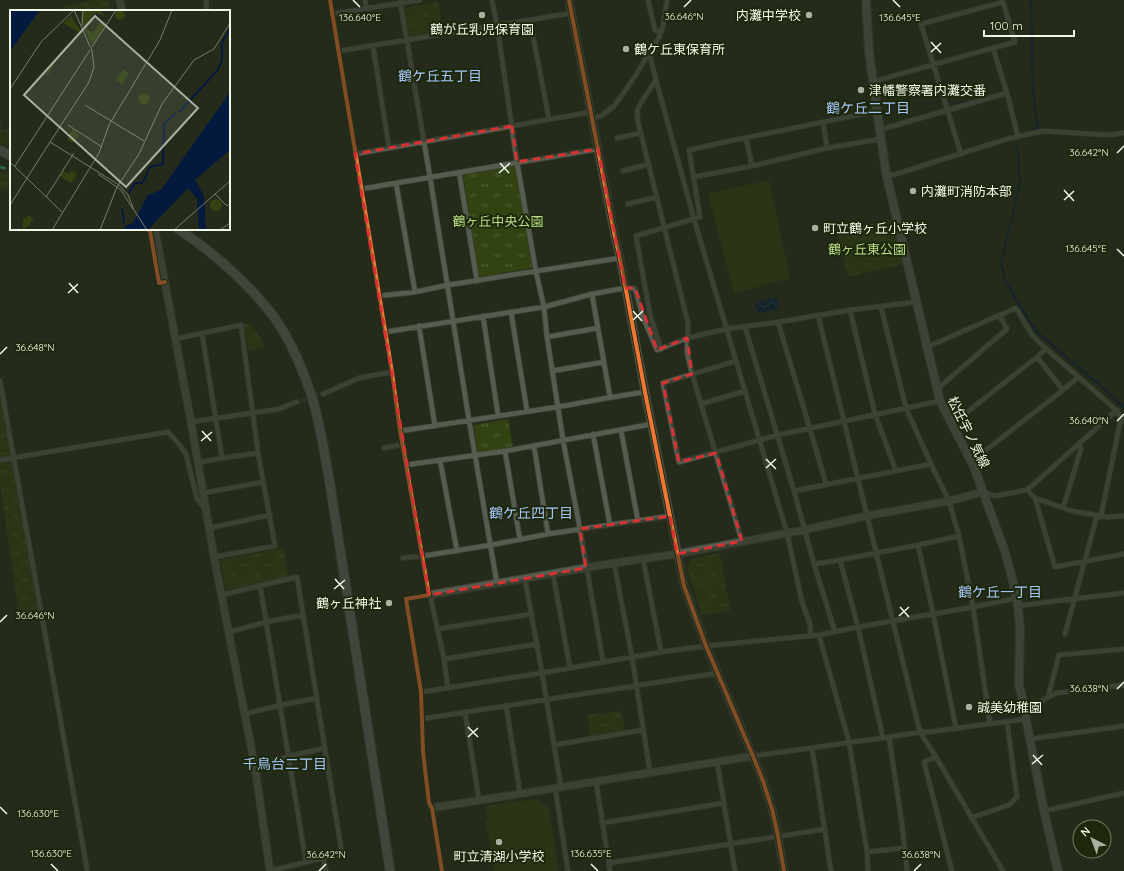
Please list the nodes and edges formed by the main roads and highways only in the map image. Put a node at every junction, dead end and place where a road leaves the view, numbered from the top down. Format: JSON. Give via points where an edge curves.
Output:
{"nodes":[{"id":1,"x":866,"y":0,"type":"edge"},
{"id":2,"x":0,"y":150,"type":"edge"},
{"id":3,"x":10,"y":155,"type":"edge"},
{"id":4,"x":0,"y":156,"type":"edge"},
{"id":5,"x":10,"y":160,"type":"edge"},
{"id":6,"x":180,"y":230,"type":"edge"},
{"id":7,"x":390,"y":871,"type":"edge"},
{"id":8,"x":1058,"y":871,"type":"edge"}],
"edges":[{"from":1,"to":8,"type":"main road","name":"松任宇ノ気線","via":[[869,52],[886,173],[940,401],[972,461],[1005,552],[1017,598],[1020,626],[1019,685]]},
{"from":2,"to":3,"type":"highway"},
{"from":4,"to":5,"type":"highway"},
{"from":6,"to":7,"type":"highway","via":[[237,276],[260,300],[286,338],[312,397],[328,470]]}]}
